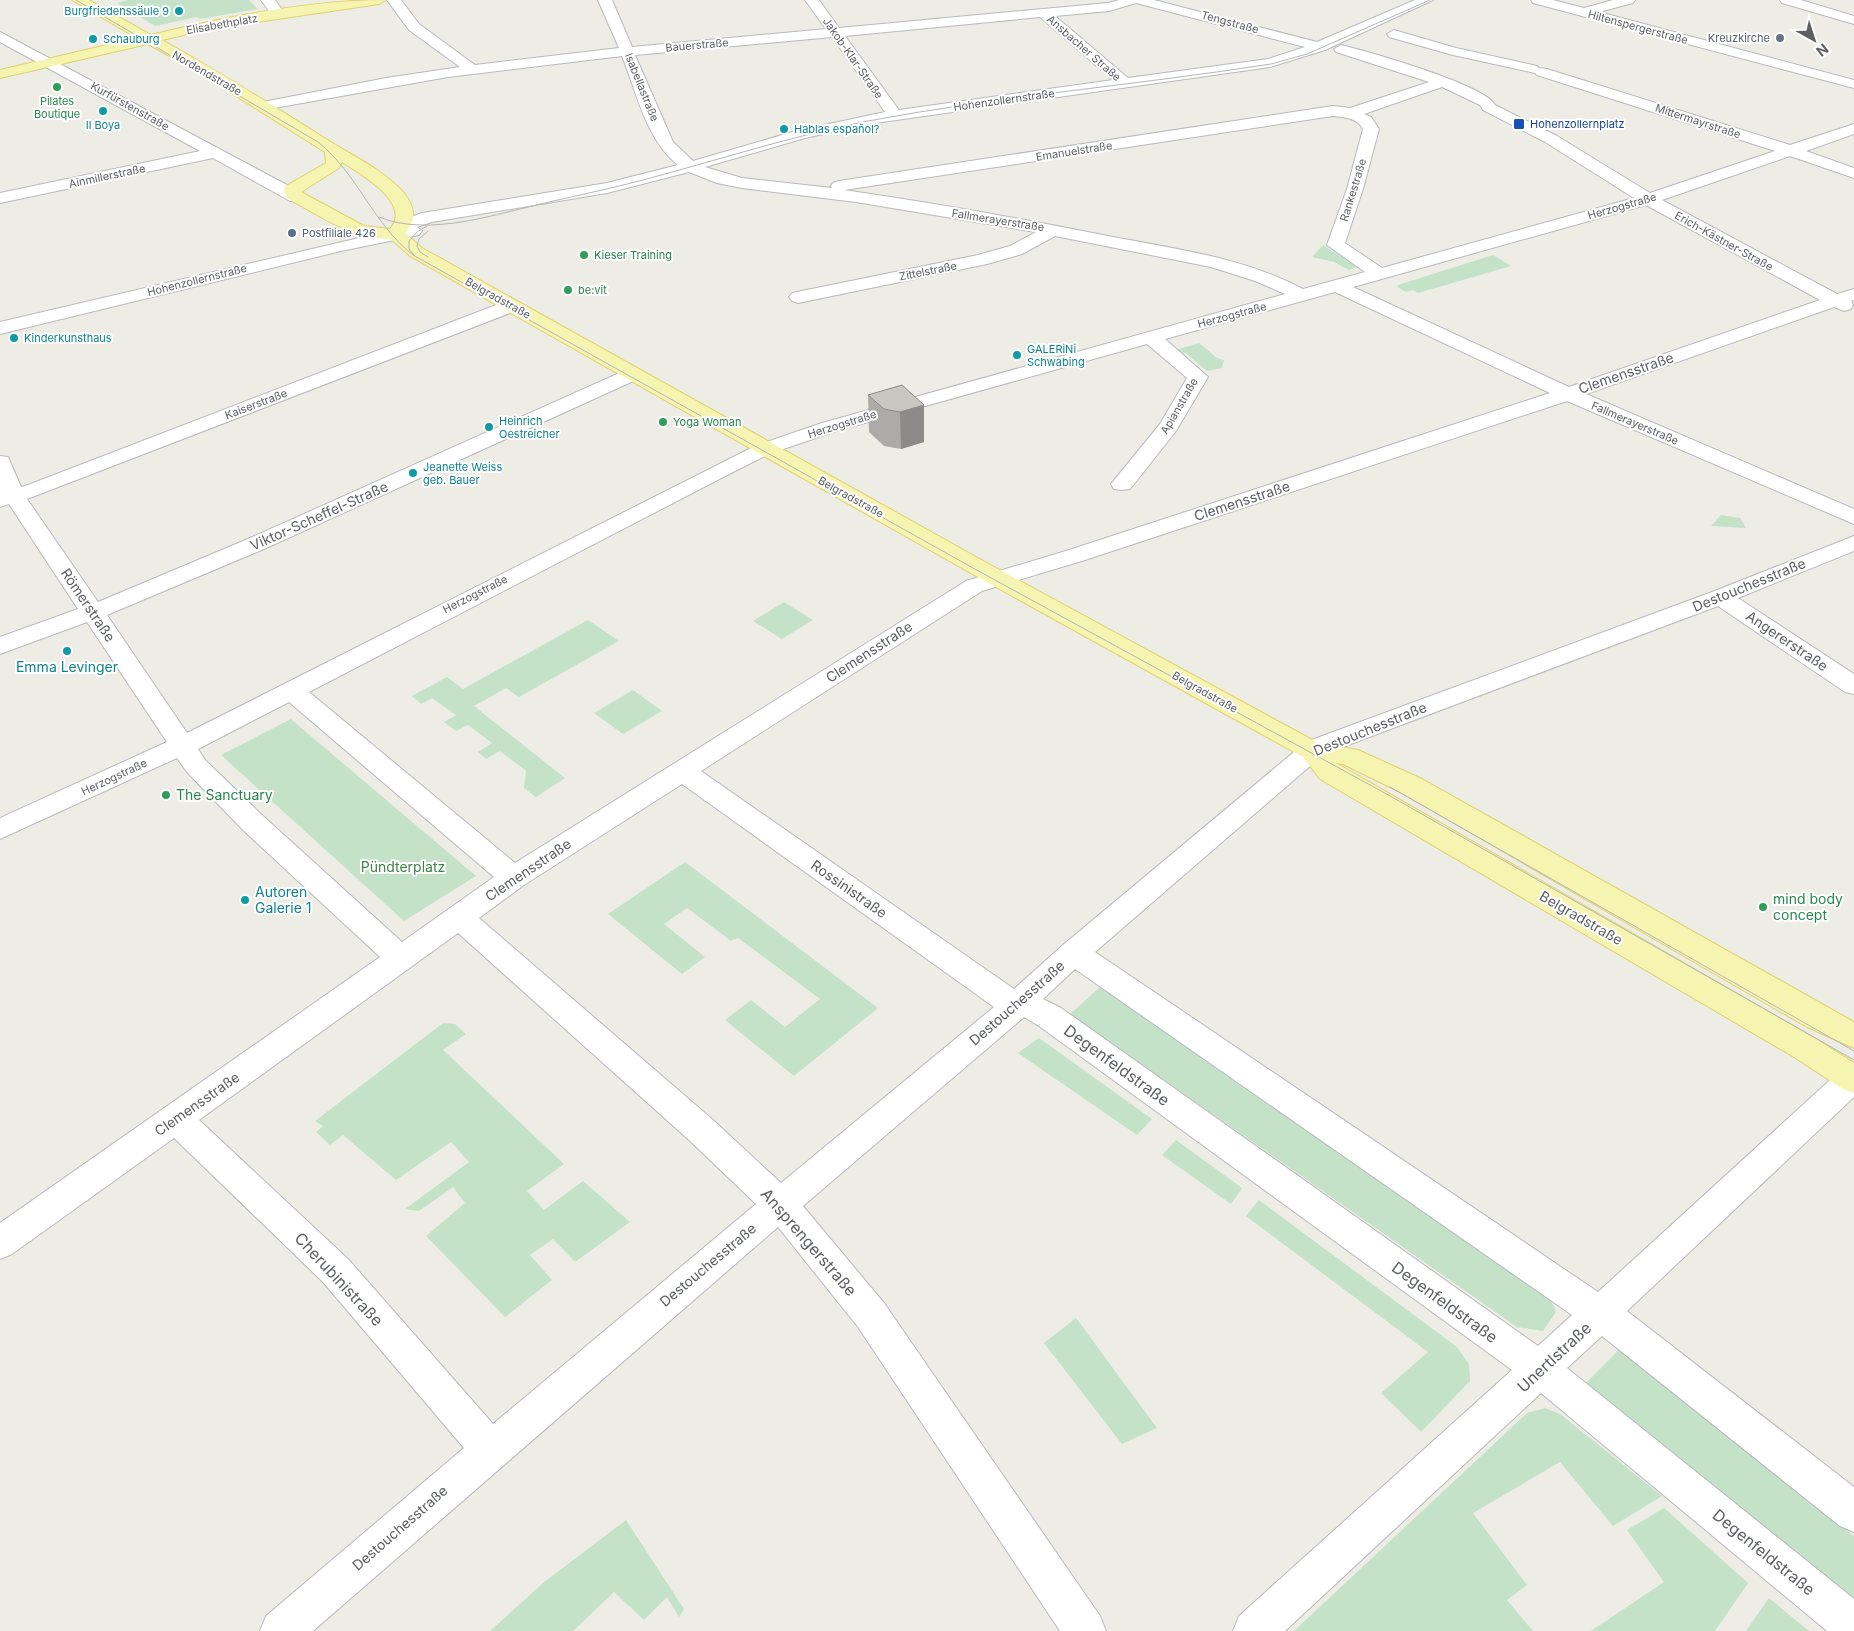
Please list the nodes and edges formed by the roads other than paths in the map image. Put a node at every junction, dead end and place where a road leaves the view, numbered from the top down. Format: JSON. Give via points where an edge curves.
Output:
{"nodes":[{"id":1,"x":79,"y":0,"type":"edge"},
{"id":2,"x":268,"y":0,"type":"edge"},
{"id":3,"x":378,"y":0,"type":"edge"},
{"id":4,"x":394,"y":0,"type":"edge"},
{"id":5,"x":605,"y":0,"type":"edge"},
{"id":6,"x":812,"y":0,"type":"edge"},
{"id":7,"x":1133,"y":0,"type":"edge"},
{"id":8,"x":1139,"y":0,"type":"edge"},
{"id":9,"x":1191,"y":0,"type":"edge"},
{"id":10,"x":1426,"y":0,"type":"edge"},
{"id":11,"x":1538,"y":0,"type":"edge"},
{"id":12,"x":1628,"y":0,"type":"edge"},
{"id":13,"x":1787,"y":0,"type":"edge"},
{"id":14,"x":1168,"y":6,"type":"junction"},
{"id":15,"x":1583,"y":12,"type":"junction"},
{"id":16,"x":1043,"y":13,"type":"junction"},
{"id":17,"x":278,"y":14,"type":"junction"},
{"id":18,"x":1382,"y":20,"type":"junction"},
{"id":19,"x":1854,"y":20,"type":"edge"},
{"id":20,"x":835,"y":33,"type":"junction"},
{"id":21,"x":0,"y":36,"type":"edge"},
{"id":22,"x":148,"y":39,"type":"junction"},
{"id":23,"x":1380,"y":42,"type":"junction"},
{"id":24,"x":1320,"y":47,"type":"junction"},
{"id":25,"x":627,"y":51,"type":"junction"},
{"id":26,"x":48,"y":62,"type":"junction"},
{"id":27,"x":1514,"y":64,"type":"junction"},
{"id":28,"x":470,"y":68,"type":"junction"},
{"id":29,"x":1488,"y":73,"type":"dead end"},
{"id":30,"x":0,"y":74,"type":"edge"},
{"id":31,"x":1125,"y":83,"type":"junction"},
{"id":32,"x":1854,"y":84,"type":"edge"},
{"id":33,"x":1464,"y":91,"type":"junction"},
{"id":34,"x":263,"y":106,"type":"junction"},
{"id":35,"x":1351,"y":113,"type":"junction"},
{"id":36,"x":895,"y":115,"type":"junction"},
{"id":37,"x":1854,"y":129,"type":"edge"},
{"id":38,"x":332,"y":150,"type":"junction"},
{"id":39,"x":1789,"y":150,"type":"junction"},
{"id":40,"x":214,"y":153,"type":"junction"},
{"id":41,"x":690,"y":167,"type":"junction"},
{"id":42,"x":324,"y":171,"type":"junction"},
{"id":43,"x":368,"y":172,"type":"junction"},
{"id":44,"x":1854,"y":174,"type":"edge"},
{"id":45,"x":260,"y":177,"type":"junction"},
{"id":46,"x":815,"y":190,"type":"junction"},
{"id":47,"x":578,"y":194,"type":"junction"},
{"id":48,"x":296,"y":197,"type":"junction"},
{"id":49,"x":0,"y":198,"type":"edge"},
{"id":50,"x":1648,"y":199,"type":"junction"},
{"id":51,"x":406,"y":213,"type":"junction"},
{"id":52,"x":434,"y":216,"type":"junction"},
{"id":53,"x":1053,"y":230,"type":"junction"},
{"id":54,"x":395,"y":234,"type":"junction"},
{"id":55,"x":1379,"y":274,"type":"junction"},
{"id":56,"x":1337,"y":286,"type":"junction"},
{"id":57,"x":1854,"y":294,"type":"edge"},
{"id":58,"x":798,"y":296,"type":"dead end"},
{"id":59,"x":1301,"y":296,"type":"junction"},
{"id":60,"x":1835,"y":301,"type":"junction"},
{"id":61,"x":511,"y":306,"type":"junction"},
{"id":62,"x":1854,"y":310,"type":"edge"},
{"id":63,"x":0,"y":328,"type":"edge"},
{"id":64,"x":1150,"y":337,"type":"junction"},
{"id":65,"x":633,"y":374,"type":"junction"},
{"id":66,"x":1568,"y":394,"type":"junction"},
{"id":67,"x":766,"y":449,"type":"junction"},
{"id":68,"x":0,"y":462,"type":"edge"},
{"id":69,"x":1122,"y":484,"type":"dead end"},
{"id":70,"x":7,"y":498,"type":"edge"},
{"id":71,"x":1854,"y":517,"type":"edge"},
{"id":72,"x":1854,"y":543,"type":"edge"},
{"id":73,"x":999,"y":579,"type":"junction"},
{"id":74,"x":1720,"y":597,"type":"junction"},
{"id":75,"x":94,"y":613,"type":"junction"},
{"id":76,"x":0,"y":646,"type":"edge"},
{"id":77,"x":1854,"y":686,"type":"edge"},
{"id":78,"x":291,"y":690,"type":"junction"},
{"id":79,"x":181,"y":746,"type":"junction"},
{"id":80,"x":1312,"y":751,"type":"junction"},
{"id":81,"x":682,"y":771,"type":"junction"},
{"id":82,"x":0,"y":829,"type":"edge"},
{"id":83,"x":514,"y":878,"type":"junction"},
{"id":84,"x":459,"y":917,"type":"junction"},
{"id":85,"x":1074,"y":953,"type":"junction"},
{"id":86,"x":402,"y":958,"type":"junction"},
{"id":87,"x":1018,"y":1004,"type":"junction"},
{"id":88,"x":1854,"y":1036,"type":"edge"},
{"id":89,"x":1853,"y":1080,"type":"edge"},
{"id":90,"x":176,"y":1119,"type":"junction"},
{"id":91,"x":780,"y":1204,"type":"junction"},
{"id":92,"x":0,"y":1244,"type":"edge"},
{"id":93,"x":1599,"y":1315,"type":"junction"},
{"id":94,"x":1540,"y":1369,"type":"junction"},
{"id":95,"x":491,"y":1450,"type":"junction"},
{"id":96,"x":1854,"y":1512,"type":"edge"},
{"id":97,"x":1854,"y":1626,"type":"edge"},
{"id":98,"x":281,"y":1631,"type":"edge"},
{"id":99,"x":1085,"y":1631,"type":"edge"},
{"id":100,"x":1254,"y":1631,"type":"edge"}],
"edges":[{"from":1,"to":22,"type":"main road","name":"Nordendstraße"},
{"from":2,"to":17,"type":"street","name":"Elisabethplatz"},
{"from":3,"to":17,"type":"main road"},
{"from":4,"to":28,"type":"street","via":[[414,27]]},
{"from":5,"to":25,"type":"street","name":"Isabellastraße"},
{"from":6,"to":20,"type":"street","name":"Jakob-Klar-Straße"},
{"from":7,"to":16,"type":"street","name":"Bauerstraße","via":[[1120,5]]},
{"from":8,"to":14,"type":"street","name":"Tengstraße"},
{"from":9,"to":14,"type":"street"},
{"from":10,"to":18,"type":"street","name":"Hohenzollernstraße"},
{"from":11,"to":15,"type":"street","name":"Hiltenspergerstraße"},
{"from":12,"to":15,"type":"street"},
{"from":13,"to":19,"type":"street"},
{"from":14,"to":24,"type":"street","name":"Tengstraße"},
{"from":15,"to":32,"type":"street","name":"Hiltenspergerstraße"},
{"from":16,"to":20,"type":"street","name":"Bauerstraße"},
{"from":16,"to":31,"type":"street","name":"Ansbacher Straße"},
{"from":17,"to":22,"type":"main road","name":"Elisabethplatz"},
{"from":18,"to":23,"type":"street","via":[[1402,26]]},
{"from":18,"to":24,"type":"street","name":"Hohenzollernstraße"},
{"from":20,"to":25,"type":"street","name":"Bauerstraße"},
{"from":20,"to":36,"type":"street","name":"Jakob-Klar-Straße"},
{"from":21,"to":26,"type":"street","name":"Kurfürstenstraße"},
{"from":22,"to":26,"type":"main road","name":"Elisabethplatz"},
{"from":22,"to":34,"type":"main road","name":"Nordendstraße"},
{"from":23,"to":27,"type":"street","via":[[1453,51]]},
{"from":23,"to":33,"type":"street","via":[[1347,51],[1383,67]]},
{"from":24,"to":31,"type":"street","name":"Hohenzollernstraße","via":[[1270,63]]},
{"from":25,"to":28,"type":"street","name":"Bauerstraße"},
{"from":25,"to":41,"type":"street","name":"Isabellastraße","via":[[656,123],[672,152]]},
{"from":26,"to":30,"type":"main road","name":"Elisabethplatz"},
{"from":26,"to":40,"type":"street","name":"Kurfürstenstraße"},
{"from":27,"to":29,"type":"street"},
{"from":27,"to":39,"type":"street","name":"Mittermayrstraße"},
{"from":28,"to":34,"type":"street","name":"Bauerstraße"},
{"from":31,"to":36,"type":"street","name":"Hohenzollernstraße"},
{"from":33,"to":35,"type":"street"},
{"from":33,"to":50,"type":"street","name":"Erich-Kästner-Straße","via":[[1551,139]]},
{"from":34,"to":38,"type":"main road","name":"Nordendstraße"},
{"from":35,"to":46,"type":"street","name":"Emanuelstraße","via":[[1333,111]]},
{"from":35,"to":55,"type":"street","name":"Rankestraße","via":[[1366,120],[1371,129],[1336,245]]},
{"from":36,"to":41,"type":"street","name":"Hohenzollernstraße","via":[[815,131]]},
{"from":37,"to":39,"type":"street","name":"Herzogstraße"},
{"from":38,"to":42,"type":"main road","via":[[336,161]]},
{"from":38,"to":43,"type":"main road","name":"Nordendstraße"},
{"from":39,"to":44,"type":"street","name":"Mittermayrstraße"},
{"from":39,"to":50,"type":"street","name":"Herzogstraße"},
{"from":40,"to":45,"type":"street","name":"Kurfürstenstraße"},
{"from":40,"to":49,"type":"street","name":"Ainmillerstraße"},
{"from":41,"to":46,"type":"street","name":"Fallmerayerstraße","via":[[721,180]]},
{"from":41,"to":47,"type":"street","name":"Hohenzollernstraße"},
{"from":42,"to":43,"type":"main road","via":[[342,168]]},
{"from":42,"to":45,"type":"street","via":[[287,178]]},
{"from":42,"to":48,"type":"main road","via":[[294,187],[292,192]]},
{"from":43,"to":51,"type":"main road","name":"Nordendstraße","via":[[391,190]]},
{"from":45,"to":48,"type":"street","name":"Kurfürstenstraße"},
{"from":46,"to":53,"type":"street","name":"Fallmerayerstraße"},
{"from":47,"to":52,"type":"street","name":"Hohenzollernstraße"},
{"from":47,"to":54,"type":"street","name":"Hohenzollernstraße"},
{"from":48,"to":54,"type":"main road","via":[[358,230]]},
{"from":50,"to":55,"type":"street","name":"Herzogstraße"},
{"from":50,"to":60,"type":"street","name":"Erich-Kästner-Straße"},
{"from":51,"to":52,"type":"street","name":"Hohenzollernstraße"},
{"from":51,"to":54,"type":"main road","via":[[404,224]]},
{"from":52,"to":54,"type":"street","name":"Hohenzollernstraße","via":[[413,222]]},
{"from":53,"to":58,"type":"street","name":"Zittelstraße","via":[[1016,250],[981,260]]},
{"from":53,"to":59,"type":"street","name":"Fallmerayerstraße","via":[[1251,273]]},
{"from":54,"to":61,"type":"main road","name":"Belgradstraße","via":[[413,251]]},
{"from":54,"to":63,"type":"street","name":"Hohenzollernstraße"},
{"from":55,"to":56,"type":"street","name":"Herzogstraße"},
{"from":56,"to":59,"type":"street","name":"Herzogstraße"},
{"from":56,"to":66,"type":"street","name":"Fallmerayerstraße"},
{"from":57,"to":60,"type":"street","name":"Clemensstraße"},
{"from":59,"to":64,"type":"street","name":"Herzogstraße"},
{"from":60,"to":62,"type":"street","name":"Erich-Kästner-Straße"},
{"from":60,"to":66,"type":"street","name":"Clemensstraße"},
{"from":61,"to":65,"type":"main road","name":"Belgradstraße"},
{"from":61,"to":70,"type":"street","name":"Kaiserstraße"},
{"from":64,"to":67,"type":"street","name":"Herzogstraße","via":[[829,427]]},
{"from":64,"to":69,"type":"street","name":"Apianstraße","via":[[1198,377],[1169,427]]},
{"from":65,"to":67,"type":"main road","name":"Belgradstraße"},
{"from":65,"to":75,"type":"street","name":"Viktor-Scheffel-Straße","via":[[256,544]]},
{"from":66,"to":71,"type":"street","name":"Fallmerayerstraße"},
{"from":66,"to":73,"type":"street","name":"Clemensstraße"},
{"from":67,"to":73,"type":"main road","name":"Belgradstraße"},
{"from":67,"to":78,"type":"street","name":"Herzogstraße","via":[[714,472]]},
{"from":68,"to":70,"type":"street","name":"Römerstraße"},
{"from":70,"to":75,"type":"street","name":"Römerstraße"},
{"from":72,"to":74,"type":"street","name":"Destouchesstraße"},
{"from":73,"to":80,"type":"main road","name":"Belgradstraße"},
{"from":73,"to":81,"type":"street","name":"Clemensstraße","via":[[974,586]]},
{"from":74,"to":77,"type":"street","name":"Angererstraße"},
{"from":74,"to":80,"type":"street","name":"Destouchesstraße"},
{"from":75,"to":76,"type":"street","name":"Viktor-Scheffel-Straße"},
{"from":75,"to":79,"type":"street","name":"Römerstraße"},
{"from":78,"to":79,"type":"street","name":"Herzogstraße"},
{"from":78,"to":83,"type":"street"},
{"from":79,"to":82,"type":"street","name":"Herzogstraße"},
{"from":79,"to":86,"type":"street","via":[[196,766],[253,823]]},
{"from":80,"to":85,"type":"street","name":"Destouchesstraße"},
{"from":80,"to":88,"type":"main road","name":"Belgradstraße","via":[[1349,756],[1412,786]]},
{"from":80,"to":89,"type":"main road","name":"Belgradstraße","via":[[1330,773],[1805,1048]]},
{"from":81,"to":83,"type":"street","name":"Clemensstraße"},
{"from":81,"to":87,"type":"street","name":"Rossinistraße","via":[[996,993]]},
{"from":83,"to":84,"type":"street","name":"Clemensstraße"},
{"from":84,"to":86,"type":"street","name":"Clemensstraße"},
{"from":84,"to":91,"type":"street","name":"Ansprengerstraße","via":[[701,1130]]},
{"from":85,"to":87,"type":"street","name":"Destouchesstraße"},
{"from":85,"to":93,"type":"street"},
{"from":86,"to":90,"type":"street","name":"Clemensstraße"},
{"from":87,"to":91,"type":"street","name":"Destouchesstraße"},
{"from":87,"to":94,"type":"street","name":"Degenfeldstraße","via":[[1050,1016]]},
{"from":89,"to":93,"type":"street","name":"Unertlstraße"},
{"from":90,"to":92,"type":"street","name":"Clemensstraße"},
{"from":90,"to":95,"type":"street","name":"Cherubinistraße","via":[[336,1271]]},
{"from":91,"to":95,"type":"street","name":"Destouchesstraße"},
{"from":91,"to":99,"type":"street","name":"Ansprengerstraße","via":[[871,1315]]},
{"from":93,"to":94,"type":"street","name":"Unertlstraße"},
{"from":93,"to":96,"type":"street","via":[[1630,1334]]},
{"from":94,"to":97,"type":"street","name":"Degenfeldstraße"},
{"from":94,"to":100,"type":"street","name":"Unertlstraße"},
{"from":95,"to":98,"type":"street","name":"Destouchesstraße"}]}
